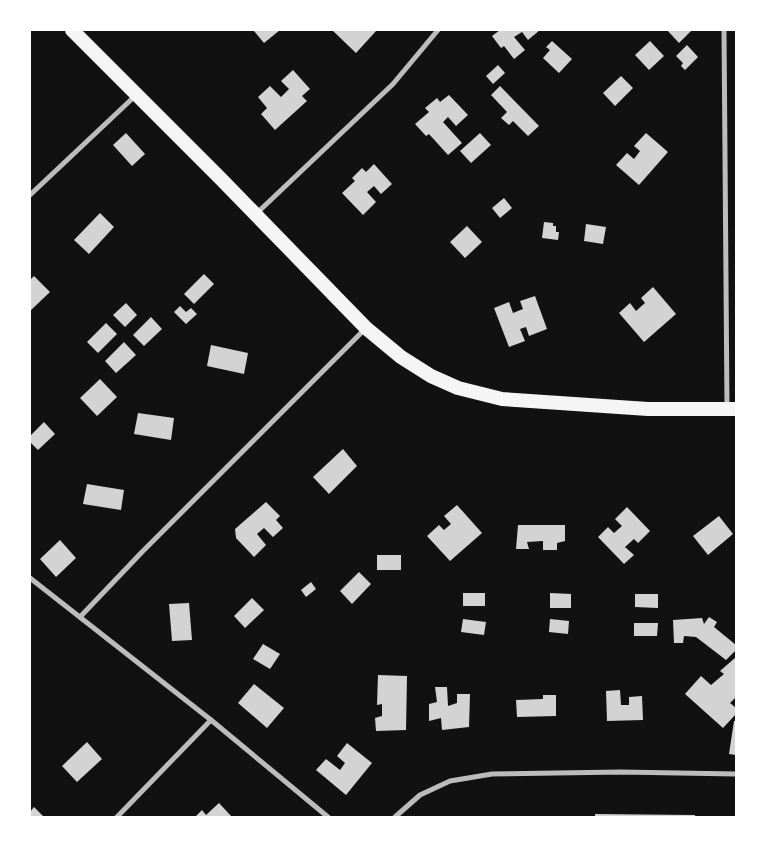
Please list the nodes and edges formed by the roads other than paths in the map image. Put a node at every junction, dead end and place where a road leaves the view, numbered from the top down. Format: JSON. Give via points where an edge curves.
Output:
{"nodes":[{"id":1,"x":72,"y":30,"type":"edge"},
{"id":2,"x":438,"y":30,"type":"edge"},
{"id":3,"x":724,"y":30,"type":"edge"},
{"id":4,"x":137,"y":94,"type":"junction"},
{"id":5,"x":30,"y":195,"type":"edge"},
{"id":6,"x":255,"y":215,"type":"junction"},
{"id":7,"x":366,"y":328,"type":"junction"},
{"id":8,"x":732,"y":409,"type":"edge"},
{"id":9,"x":30,"y":578,"type":"edge"},
{"id":10,"x":80,"y":617,"type":"junction"},
{"id":11,"x":210,"y":720,"type":"junction"},
{"id":12,"x":736,"y":774,"type":"edge"},
{"id":13,"x":117,"y":817,"type":"edge"},
{"id":14,"x":328,"y":817,"type":"edge"},
{"id":15,"x":395,"y":817,"type":"edge"}],
"edges":[{"from":1,"to":4,"type":"highway"},
{"from":2,"to":6,"type":"street","via":[[393,84]]},
{"from":3,"to":8,"type":"street"},
{"from":4,"to":5,"type":"street"},
{"from":4,"to":6,"type":"highway"},
{"from":6,"to":7,"type":"highway"},
{"from":7,"to":8,"type":"highway","via":[[401,357],[431,376],[458,388],[502,399],[648,410]]},
{"from":7,"to":10,"type":"street"},
{"from":9,"to":10,"type":"street"},
{"from":10,"to":11,"type":"street"},
{"from":11,"to":13,"type":"street"},
{"from":11,"to":14,"type":"street"},
{"from":12,"to":15,"type":"street","via":[[492,774],[450,781],[420,794]]}]}
